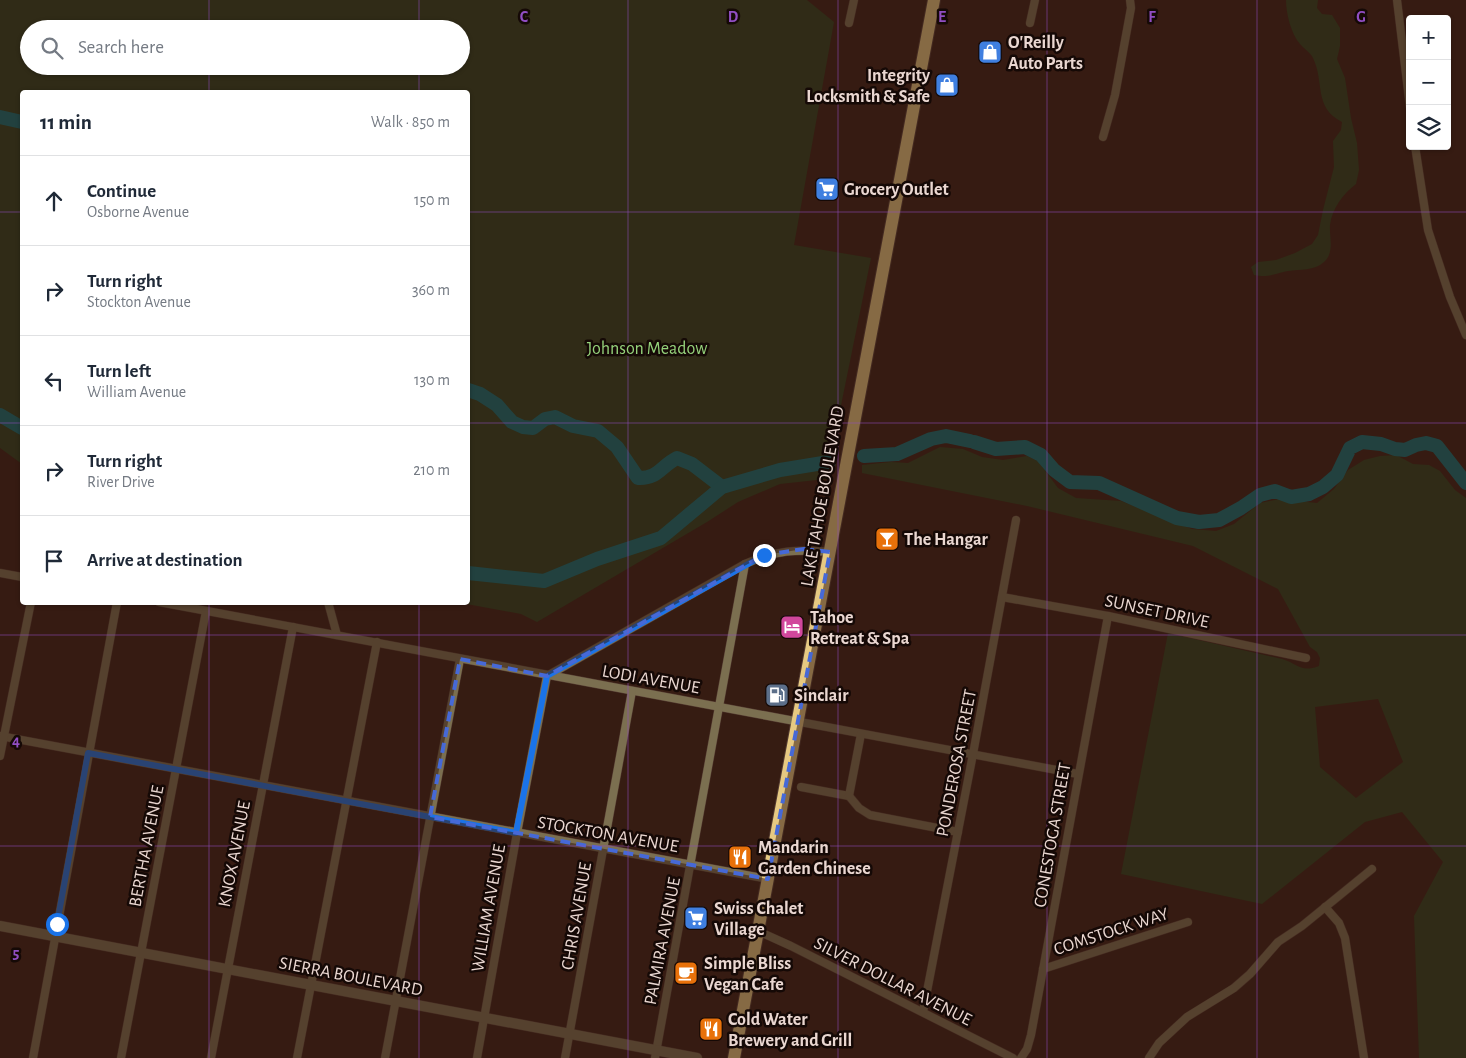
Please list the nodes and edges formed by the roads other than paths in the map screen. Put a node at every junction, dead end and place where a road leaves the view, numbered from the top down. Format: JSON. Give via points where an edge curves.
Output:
{"nodes":[{"id":1,"x":854,"y":0,"type":"edge"},
{"id":2,"x":934,"y":0,"type":"edge"},
{"id":3,"x":1035,"y":0,"type":"edge"},
{"id":4,"x":1130,"y":0,"type":"edge"},
{"id":5,"x":1397,"y":0,"type":"edge"},
{"id":6,"x":849,"y":23,"type":"dead end"},
{"id":7,"x":1030,"y":23,"type":"dead end"},
{"id":8,"x":1410,"y":105,"type":"edge"},
{"id":9,"x":1103,"y":137,"type":"dead end"},
{"id":10,"x":1416,"y":150,"type":"edge"},
{"id":11,"x":1466,"y":335,"type":"edge"},
{"id":12,"x":1016,"y":520,"type":"dead end"},
{"id":13,"x":830,"y":552,"type":"junction"},
{"id":14,"x":745,"y":564,"type":"junction"},
{"id":15,"x":0,"y":573,"type":"edge"},
{"id":16,"x":20,"y":577,"type":"edge"},
{"id":17,"x":1002,"y":597,"type":"junction"},
{"id":18,"x":30,"y":605,"type":"edge"},
{"id":19,"x":116,"y":605,"type":"edge"},
{"id":20,"x":175,"y":605,"type":"edge"},
{"id":21,"x":329,"y":605,"type":"edge"},
{"id":22,"x":206,"y":611,"type":"junction"},
{"id":23,"x":1108,"y":616,"type":"junction"},
{"id":24,"x":293,"y":627,"type":"junction"},
{"id":25,"x":337,"y":635,"type":"junction"},
{"id":26,"x":377,"y":642,"type":"junction"},
{"id":27,"x":1306,"y":658,"type":"dead end"},
{"id":28,"x":460,"y":659,"type":"junction"},
{"id":29,"x":547,"y":676,"type":"junction"},
{"id":30,"x":632,"y":691,"type":"junction"},
{"id":31,"x":718,"y":707,"type":"junction"},
{"id":32,"x":797,"y":722,"type":"junction"},
{"id":33,"x":861,"y":734,"type":"junction"},
{"id":34,"x":2,"y":737,"type":"edge"},
{"id":35,"x":88,"y":753,"type":"junction"},
{"id":36,"x":973,"y":754,"type":"junction"},
{"id":37,"x":0,"y":756,"type":"edge"},
{"id":38,"x":176,"y":769,"type":"junction"},
{"id":39,"x":1078,"y":774,"type":"junction"},
{"id":40,"x":263,"y":784,"type":"junction"},
{"id":41,"x":801,"y":787,"type":"dead end"},
{"id":42,"x":849,"y":796,"type":"junction"},
{"id":43,"x":347,"y":801,"type":"junction"},
{"id":44,"x":430,"y":817,"type":"junction"},
{"id":45,"x":958,"y":832,"type":"junction"},
{"id":46,"x":516,"y":833,"type":"junction"},
{"id":47,"x":604,"y":849,"type":"junction"},
{"id":48,"x":692,"y":864,"type":"junction"},
{"id":49,"x":1372,"y":869,"type":"dead end"},
{"id":50,"x":768,"y":879,"type":"junction"},
{"id":51,"x":1325,"y":907,"type":"junction"},
{"id":52,"x":1188,"y":922,"type":"dead end"},
{"id":53,"x":0,"y":926,"type":"edge"},
{"id":54,"x":758,"y":931,"type":"junction"},
{"id":55,"x":55,"y":936,"type":"junction"},
{"id":56,"x":141,"y":952,"type":"junction"},
{"id":57,"x":228,"y":969,"type":"junction"},
{"id":58,"x":1043,"y":970,"type":"junction"},
{"id":59,"x":311,"y":985,"type":"junction"},
{"id":60,"x":396,"y":1002,"type":"junction"},
{"id":61,"x":923,"y":1012,"type":"junction"},
{"id":62,"x":484,"y":1018,"type":"junction"},
{"id":63,"x":570,"y":1034,"type":"junction"},
{"id":64,"x":656,"y":1054,"type":"edge"},
{"id":65,"x":33,"y":1058,"type":"edge"},
{"id":66,"x":121,"y":1058,"type":"edge"},
{"id":67,"x":211,"y":1058,"type":"edge"},
{"id":68,"x":297,"y":1058,"type":"edge"},
{"id":69,"x":385,"y":1058,"type":"edge"},
{"id":70,"x":477,"y":1058,"type":"edge"},
{"id":71,"x":565,"y":1058,"type":"edge"},
{"id":72,"x":697,"y":1058,"type":"edge"},
{"id":73,"x":734,"y":1058,"type":"edge"},
{"id":74,"x":1013,"y":1058,"type":"edge"},
{"id":75,"x":1021,"y":1058,"type":"edge"},
{"id":76,"x":1149,"y":1058,"type":"edge"},
{"id":77,"x":1364,"y":1058,"type":"edge"}],
"edges":[{"from":1,"to":6,"type":"street"},
{"from":2,"to":13,"type":"highway","name":"LAKE TAHOE BOULEVARD"},
{"from":3,"to":7,"type":"street"},
{"from":4,"to":9,"type":"street","via":[[1115,95]]},
{"from":5,"to":8,"type":"street"},
{"from":10,"to":11,"type":"street","via":[[1428,230]]},
{"from":12,"to":17,"type":"street","name":"PONDEROSA STREET"},
{"from":13,"to":14,"type":"street","via":[[783,550]]},
{"from":13,"to":32,"type":"highway","name":"LAKE TAHOE BOULEVARD"},
{"from":14,"to":29,"type":"street"},
{"from":14,"to":31,"type":"street","name":"PALMIRA AVENUE"},
{"from":15,"to":16,"type":"street"},
{"from":17,"to":23,"type":"street","name":"SUNSET DRIVE"},
{"from":17,"to":36,"type":"street","name":"PONDEROSA STREET"},
{"from":18,"to":34,"type":"street"},
{"from":19,"to":35,"type":"street"},
{"from":20,"to":22,"type":"street","name":"LODI AVENUE"},
{"from":21,"to":25,"type":"street"},
{"from":22,"to":24,"type":"street","name":"LODI AVENUE"},
{"from":22,"to":38,"type":"street","name":"BERTHA AVENUE"},
{"from":23,"to":27,"type":"street","name":"SUNSET DRIVE"},
{"from":23,"to":39,"type":"street","name":"CONESTOGA STREET"},
{"from":24,"to":25,"type":"street","name":"LODI AVENUE"},
{"from":24,"to":40,"type":"street","name":"KNOX AVENUE"},
{"from":25,"to":26,"type":"street","name":"LODI AVENUE"},
{"from":26,"to":28,"type":"street","name":"LODI AVENUE"},
{"from":26,"to":43,"type":"street"},
{"from":28,"to":29,"type":"street","name":"LODI AVENUE"},
{"from":28,"to":44,"type":"street"},
{"from":29,"to":30,"type":"street","name":"LODI AVENUE"},
{"from":29,"to":46,"type":"street","name":"WILLIAM AVENUE"},
{"from":30,"to":31,"type":"street","name":"LODI AVENUE"},
{"from":30,"to":47,"type":"street","name":"CHRIS AVENUE"},
{"from":31,"to":32,"type":"street","name":"LODI AVENUE"},
{"from":31,"to":48,"type":"street","name":"PALMIRA AVENUE"},
{"from":32,"to":33,"type":"street","name":"LODI AVENUE"},
{"from":32,"to":50,"type":"highway","name":"LAKE TAHOE BOULEVARD"},
{"from":33,"to":36,"type":"street","name":"LODI AVENUE"},
{"from":33,"to":42,"type":"street"},
{"from":34,"to":35,"type":"street","name":"STOCKTON AVENUE"},
{"from":34,"to":37,"type":"street"},
{"from":35,"to":38,"type":"street","name":"STOCKTON AVENUE"},
{"from":35,"to":55,"type":"street"},
{"from":36,"to":39,"type":"street","name":"LODI AVENUE"},
{"from":36,"to":45,"type":"street","name":"PONDEROSA STREET"},
{"from":38,"to":40,"type":"street","name":"STOCKTON AVENUE"},
{"from":38,"to":56,"type":"street","name":"BERTHA AVENUE"},
{"from":39,"to":58,"type":"street","name":"CONESTOGA STREET"},
{"from":40,"to":43,"type":"street","name":"STOCKTON AVENUE"},
{"from":40,"to":57,"type":"street","name":"KNOX AVENUE"},
{"from":41,"to":42,"type":"street"},
{"from":42,"to":45,"type":"street","via":[[870,815]]},
{"from":43,"to":44,"type":"street","name":"STOCKTON AVENUE"},
{"from":43,"to":59,"type":"street"},
{"from":44,"to":46,"type":"street","name":"STOCKTON AVENUE"},
{"from":44,"to":60,"type":"street"},
{"from":45,"to":61,"type":"street","name":"PONDEROSA STREET"},
{"from":46,"to":47,"type":"street","name":"STOCKTON AVENUE"},
{"from":46,"to":62,"type":"street","name":"WILLIAM AVENUE"},
{"from":47,"to":48,"type":"street","name":"STOCKTON AVENUE"},
{"from":47,"to":63,"type":"street","name":"CHRIS AVENUE"},
{"from":48,"to":50,"type":"street","name":"STOCKTON AVENUE"},
{"from":48,"to":64,"type":"street","name":"PALMIRA AVENUE"},
{"from":49,"to":51,"type":"street"},
{"from":50,"to":54,"type":"highway","name":"LAKE TAHOE BOULEVARD"},
{"from":51,"to":76,"type":"street","via":[[1278,942],[1234,988],[1187,1017]]},
{"from":51,"to":77,"type":"street","via":[[1339,923],[1345,938]]},
{"from":52,"to":58,"type":"street","name":"COMSTOCK WAY"},
{"from":53,"to":55,"type":"street","name":"SIERRA BOULEVARD"},
{"from":54,"to":61,"type":"street","name":"SILVER DOLLAR AVENUE"},
{"from":54,"to":73,"type":"highway","name":"LAKE TAHOE BOULEVARD"},
{"from":55,"to":56,"type":"street","name":"SIERRA BOULEVARD"},
{"from":55,"to":65,"type":"street"},
{"from":56,"to":57,"type":"street","name":"SIERRA BOULEVARD"},
{"from":56,"to":66,"type":"street","name":"BERTHA AVENUE"},
{"from":57,"to":59,"type":"street","name":"SIERRA BOULEVARD"},
{"from":57,"to":67,"type":"street","name":"KNOX AVENUE"},
{"from":58,"to":75,"type":"street","name":"CONESTOGA STREET","via":[[1031,1036]]},
{"from":59,"to":60,"type":"street","name":"SIERRA BOULEVARD"},
{"from":59,"to":68,"type":"street"},
{"from":60,"to":62,"type":"street","name":"SIERRA BOULEVARD"},
{"from":60,"to":69,"type":"street"},
{"from":61,"to":74,"type":"street","name":"SILVER DOLLAR AVENUE"},
{"from":62,"to":63,"type":"street","name":"SIERRA BOULEVARD"},
{"from":62,"to":70,"type":"street","name":"WILLIAM AVENUE"},
{"from":63,"to":64,"type":"street","name":"SIERRA BOULEVARD"},
{"from":63,"to":71,"type":"street","name":"CHRIS AVENUE"},
{"from":64,"to":72,"type":"street","name":"SIERRA BOULEVARD"}]}
